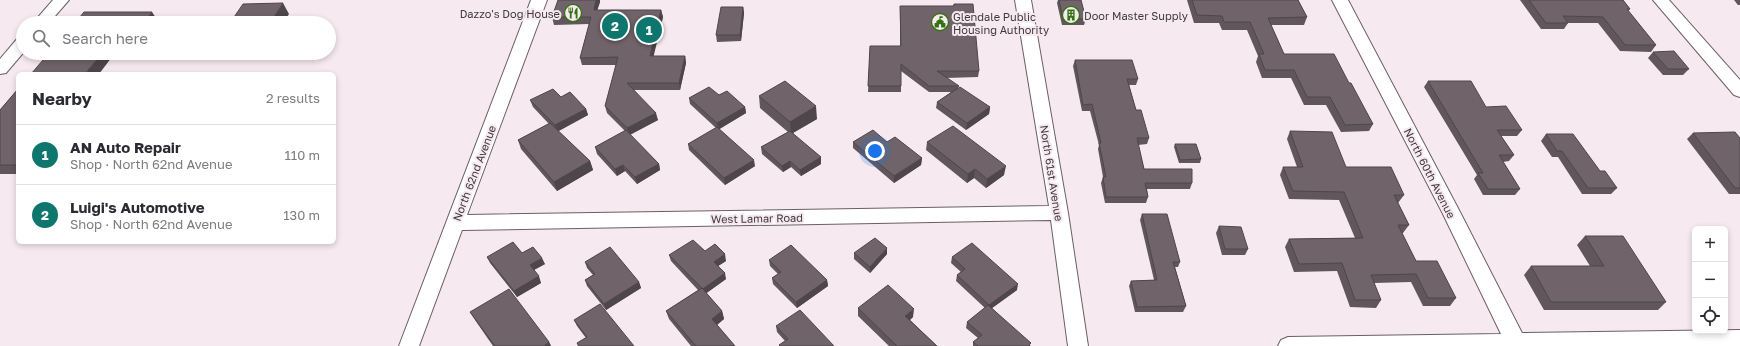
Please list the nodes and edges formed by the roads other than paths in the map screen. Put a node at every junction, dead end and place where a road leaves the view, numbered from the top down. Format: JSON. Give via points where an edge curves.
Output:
{"nodes":[{"id":1,"x":61,"y":0,"type":"edge"},
{"id":2,"x":539,"y":0,"type":"edge"},
{"id":3,"x":1023,"y":0,"type":"edge"},
{"id":4,"x":1340,"y":0,"type":"edge"},
{"id":5,"x":1661,"y":0,"type":"edge"},
{"id":6,"x":47,"y":16,"type":"edge"},
{"id":7,"x":16,"y":51,"type":"edge"},
{"id":8,"x":0,"y":69,"type":"edge"},
{"id":9,"x":1740,"y":91,"type":"edge"},
{"id":10,"x":1059,"y":213,"type":"junction"},
{"id":11,"x":456,"y":222,"type":"junction"},
{"id":12,"x":1740,"y":339,"type":"edge"},
{"id":13,"x":1517,"y":344,"type":"edge"},
{"id":14,"x":409,"y":346,"type":"edge"},
{"id":15,"x":1078,"y":346,"type":"edge"},
{"id":16,"x":1288,"y":346,"type":"edge"}],
"edges":[{"from":1,"to":6,"type":"street"},
{"from":2,"to":11,"type":"street","name":"North 62nd Avenue"},
{"from":3,"to":10,"type":"street","name":"North 61st Avenue"},
{"from":4,"to":13,"type":"street","name":"North 60th Avenue"},
{"from":5,"to":9,"type":"street"},
{"from":7,"to":8,"type":"street"},
{"from":10,"to":11,"type":"street","name":"West Lamar Road"},
{"from":10,"to":15,"type":"street","name":"North 61st Avenue"},
{"from":11,"to":14,"type":"street","name":"North 62nd Avenue"},
{"from":12,"to":13,"type":"street"},
{"from":13,"to":16,"type":"street"}]}
